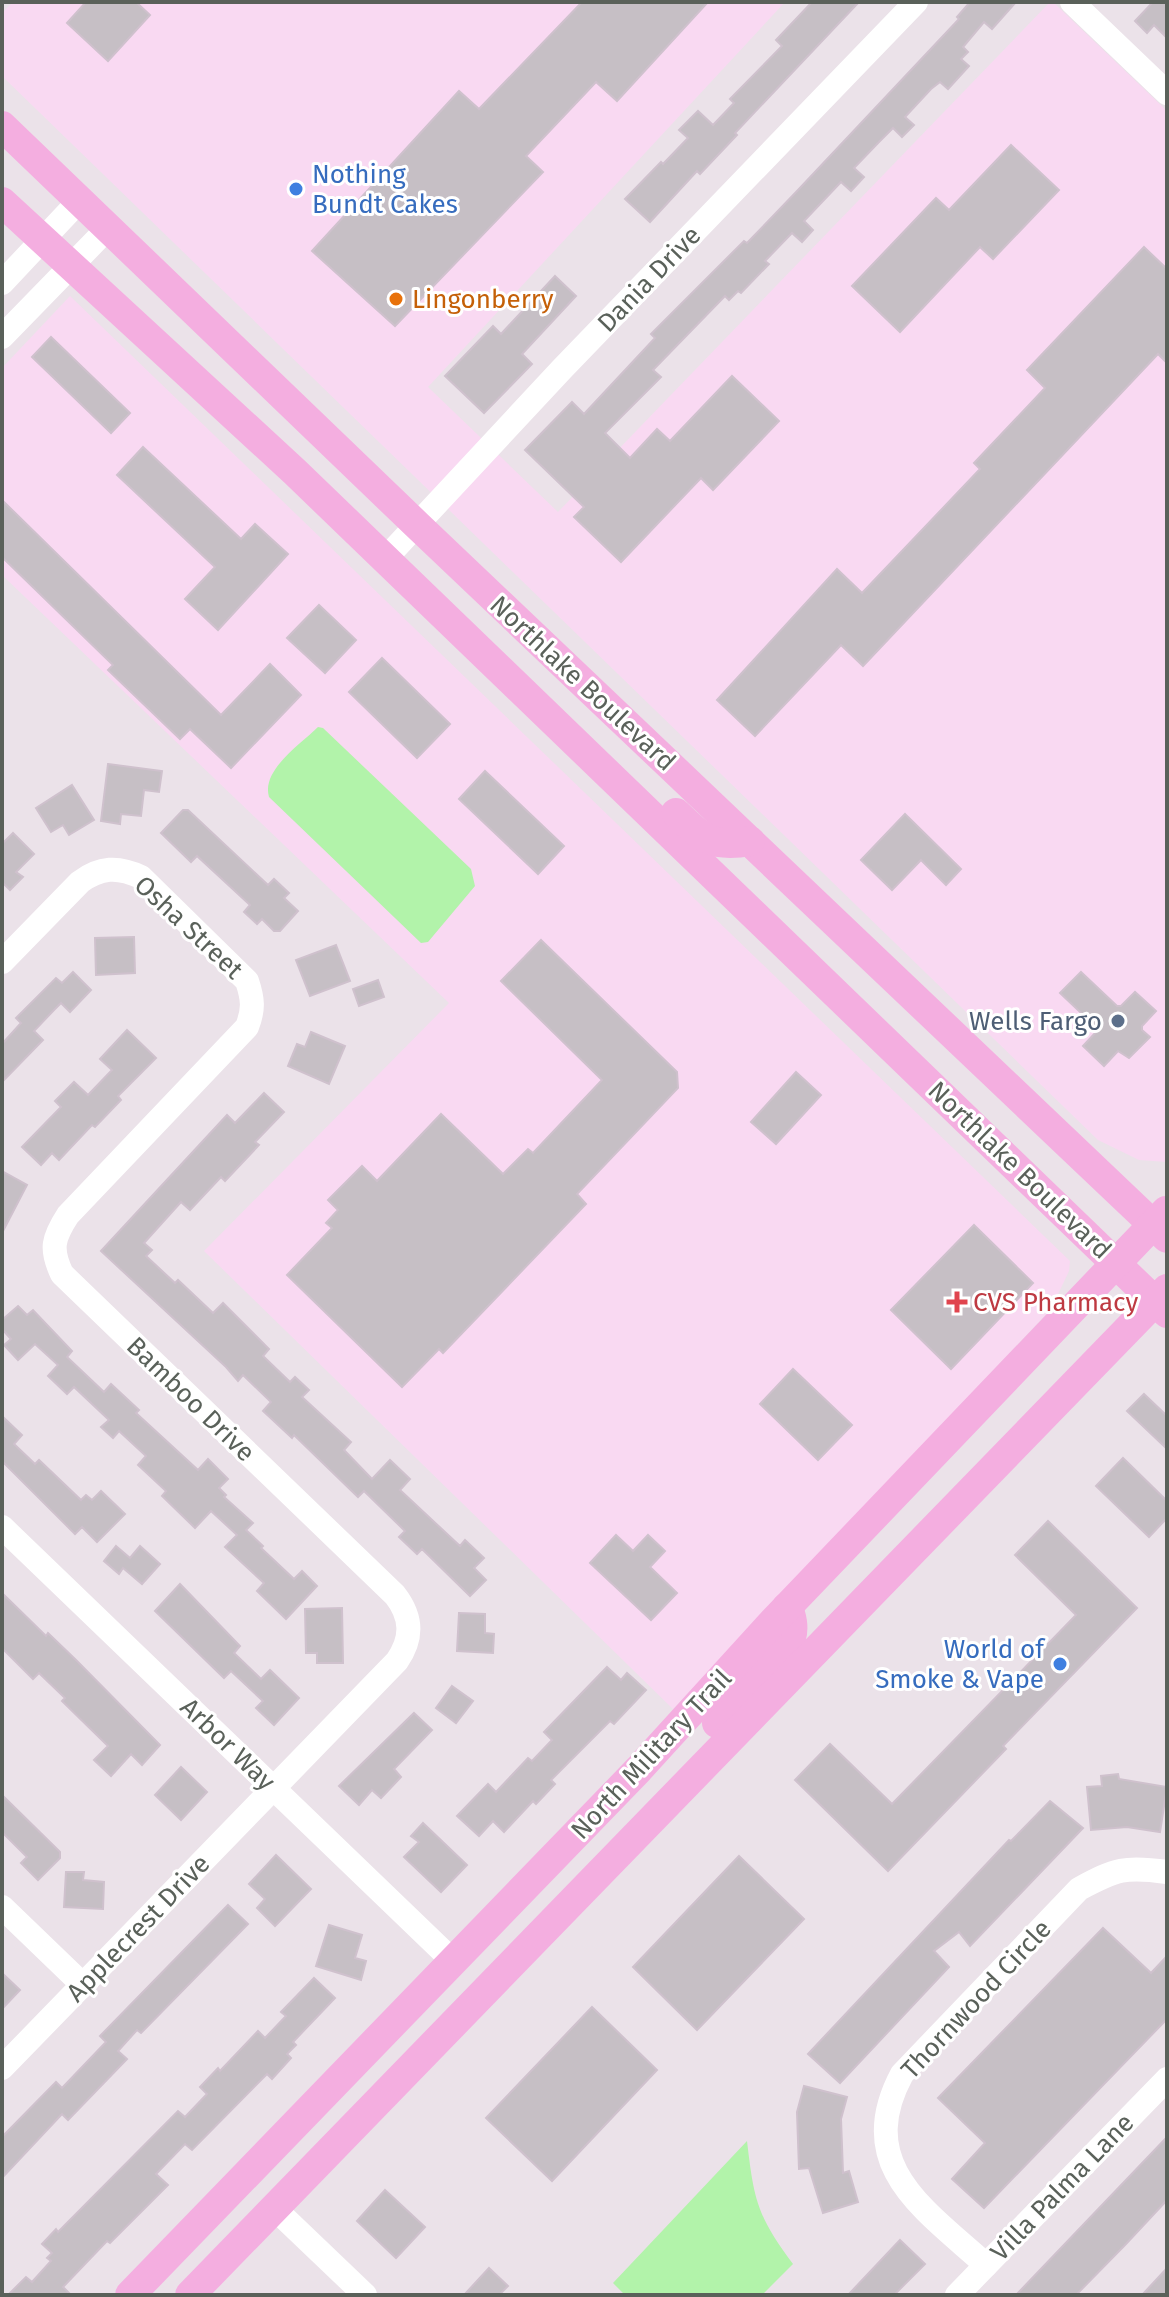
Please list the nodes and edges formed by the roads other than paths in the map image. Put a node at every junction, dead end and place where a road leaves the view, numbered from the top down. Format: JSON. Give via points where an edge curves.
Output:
{"nodes":[{"id":1,"x":916,"y":2,"type":"edge"},
{"id":2,"x":1072,"y":2,"type":"edge"},
{"id":3,"x":1167,"y":93,"type":"edge"},
{"id":4,"x":2,"y":126,"type":"edge"},
{"id":5,"x":79,"y":201,"type":"junction"},
{"id":6,"x":2,"y":202,"type":"edge"},
{"id":7,"x":107,"y":229,"type":"junction"},
{"id":8,"x":43,"y":239,"type":"junction"},
{"id":9,"x":72,"y":266,"type":"junction"},
{"id":10,"x":2,"y":283,"type":"edge"},
{"id":11,"x":2,"y":337,"type":"edge"},
{"id":12,"x":417,"y":525,"type":"junction"},
{"id":13,"x":385,"y":559,"type":"junction"},
{"id":14,"x":556,"y":725,"type":"junction"},
{"id":15,"x":750,"y":841,"type":"junction"},
{"id":16,"x":2,"y":962,"type":"edge"},
{"id":17,"x":253,"y":999,"type":"joint"},
{"id":18,"x":1163,"y":1223,"type":"edge"},
{"id":19,"x":1117,"y":1263,"type":"junction"},
{"id":20,"x":1163,"y":1301,"type":"edge"},
{"id":21,"x":2,"y":1527,"type":"edge"},
{"id":22,"x":787,"y":1607,"type":"junction"},
{"id":23,"x":639,"y":1769,"type":"junction"},
{"id":24,"x":274,"y":1788,"type":"junction"},
{"id":25,"x":637,"y":1834,"type":"junction"},
{"id":26,"x":1167,"y":1872,"type":"edge"},
{"id":27,"x":2,"y":1907,"type":"edge"},
{"id":28,"x":454,"y":1962,"type":"junction"},
{"id":29,"x":83,"y":1985,"type":"junction"},
{"id":30,"x":475,"y":2000,"type":"junction"},
{"id":31,"x":2,"y":2068,"type":"edge"},
{"id":32,"x":1167,"y":2079,"type":"edge"},
{"id":33,"x":326,"y":2154,"type":"junction"},
{"id":34,"x":274,"y":2208,"type":"junction"},
{"id":35,"x":986,"y":2265,"type":"junction"},
{"id":36,"x":130,"y":2295,"type":"edge"},
{"id":37,"x":190,"y":2295,"type":"edge"},
{"id":38,"x":365,"y":2295,"type":"edge"},
{"id":39,"x":957,"y":2295,"type":"edge"}],
"edges":[{"from":1,"to":12,"type":"street","name":"Dania Drive"},
{"from":2,"to":3,"type":"street"},
{"from":4,"to":5,"type":"main road","name":"Northlake Boulevard"},
{"from":5,"to":7,"type":"main road","name":"Northlake Boulevard"},
{"from":5,"to":8,"type":"street"},
{"from":6,"to":8,"type":"main road","name":"Northlake Boulevard"},
{"from":7,"to":9,"type":"street"},
{"from":7,"to":12,"type":"main road","name":"Northlake Boulevard"},
{"from":8,"to":9,"type":"main road","name":"Northlake Boulevard"},
{"from":8,"to":10,"type":"street"},
{"from":9,"to":11,"type":"street"},
{"from":9,"to":13,"type":"main road","name":"Northlake Boulevard"},
{"from":12,"to":13,"type":"street","name":"Dania Drive"},
{"from":12,"to":15,"type":"main road","name":"Northlake Boulevard"},
{"from":13,"to":14,"type":"main road","name":"Northlake Boulevard"},
{"from":14,"to":15,"type":"main road","via":[[607,751],[701,838],[727,845]]},
{"from":14,"to":19,"type":"main road","name":"Northlake Boulevard"},
{"from":15,"to":18,"type":"main road","name":"Northlake Boulevard"},
{"from":16,"to":17,"type":"street","name":"Osha Street","via":[[80,882],[114,868],[141,877],[239,970]]},
{"from":17,"to":24,"type":"street","name":"Bamboo Drive","via":[[247,1027],[68,1215],[54,1247],[62,1274],[403,1606],[409,1635],[397,1661]]},
{"from":18,"to":19,"type":"main road","name":"North Military Trail"},
{"from":19,"to":20,"type":"main road","name":"Northlake Boulevard"},
{"from":19,"to":22,"type":"main road","name":"North Military Trail"},
{"from":20,"to":25,"type":"main road","name":"North Military Trail"},
{"from":21,"to":24,"type":"street","name":"Arbor Way"},
{"from":22,"to":23,"type":"main road","name":"North Military Trail"},
{"from":22,"to":25,"type":"main road","via":[[791,1639],[673,1771]]},
{"from":23,"to":28,"type":"main road","name":"North Military Trail"},
{"from":23,"to":30,"type":"main road","via":[[626,1808],[488,1953]]},
{"from":24,"to":28,"type":"street","name":"Arbor Way"},
{"from":24,"to":29,"type":"street","name":"Applecrest Drive"},
{"from":25,"to":30,"type":"main road","name":"North Military Trail"},
{"from":26,"to":35,"type":"street","name":"Thornwood Circle","via":[[1134,1867],[1079,1889],[902,2074],[889,2097],[884,2132],[888,2160],[907,2191]]},
{"from":27,"to":29,"type":"street"},
{"from":28,"to":33,"type":"main road","via":[[444,2007],[334,2122]]},
{"from":28,"to":36,"type":"main road","name":"North Military Trail"},
{"from":29,"to":31,"type":"street","name":"Applecrest Drive"},
{"from":30,"to":33,"type":"main road","name":"North Military Trail"},
{"from":32,"to":35,"type":"street","name":"Villa Palma Lane"},
{"from":33,"to":34,"type":"main road","name":"North Military Trail"},
{"from":34,"to":37,"type":"main road","name":"North Military Trail"},
{"from":34,"to":38,"type":"street"},
{"from":35,"to":39,"type":"street","name":"Villa Palma Lane"}]}
